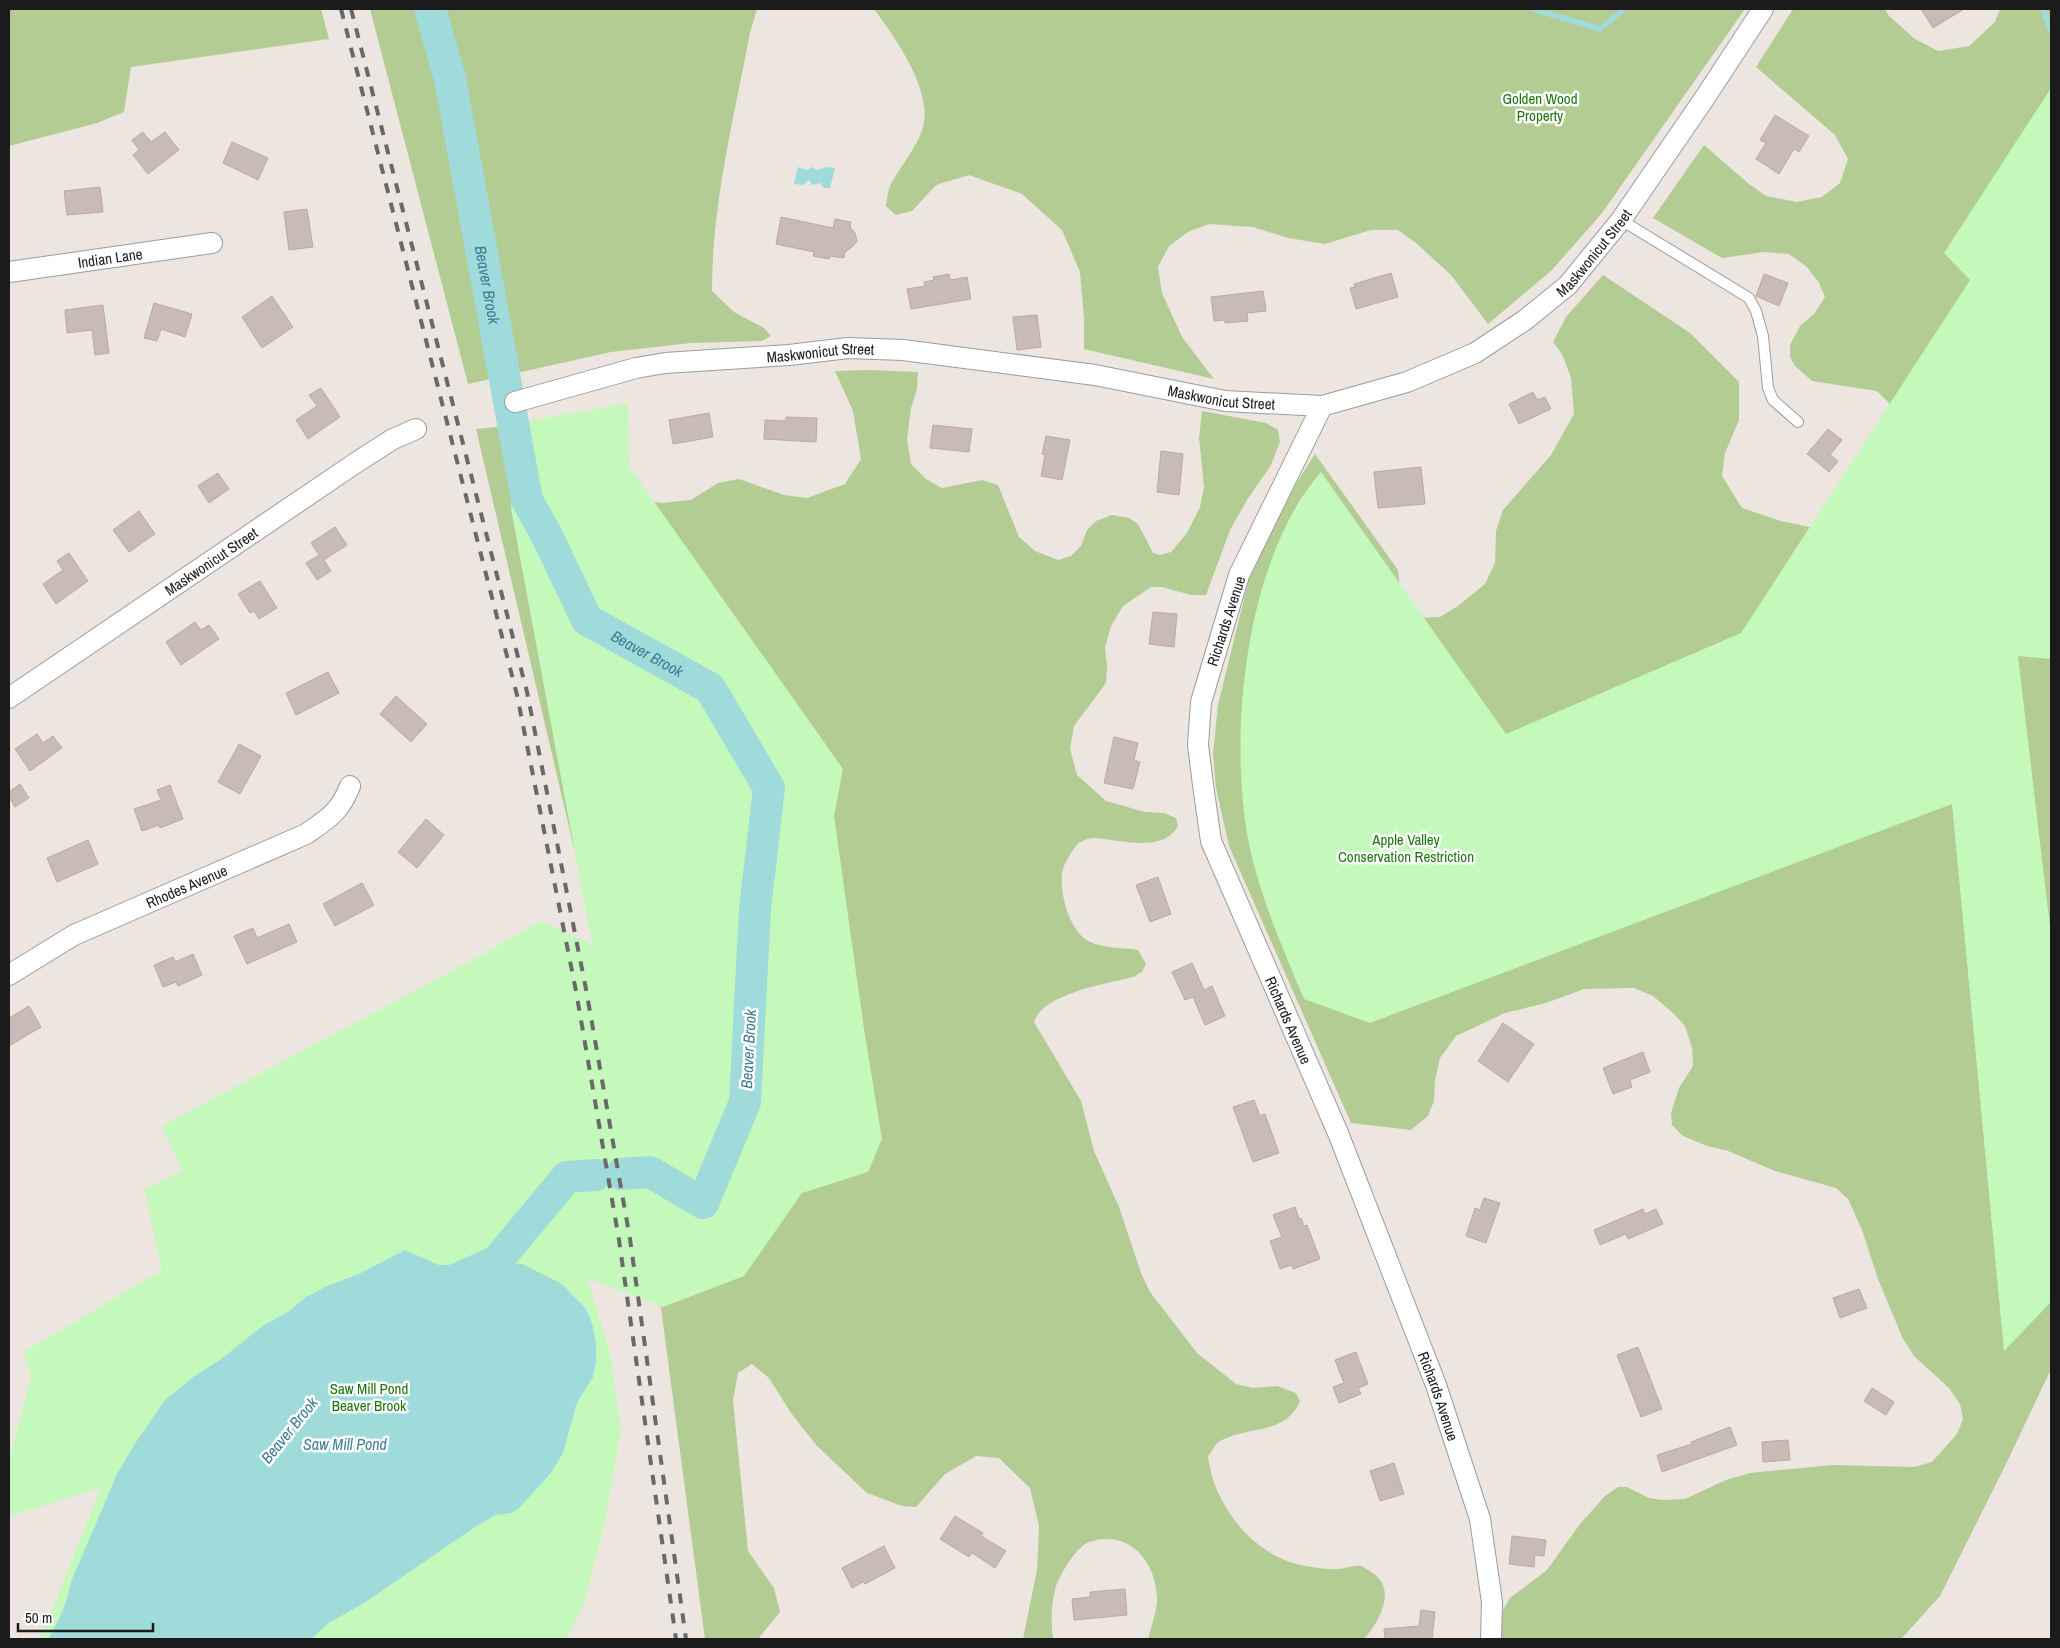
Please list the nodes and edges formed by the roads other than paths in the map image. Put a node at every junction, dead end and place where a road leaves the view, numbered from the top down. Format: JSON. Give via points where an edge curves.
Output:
{"nodes":[{"id":1,"x":1763,"y":9,"type":"edge"},
{"id":2,"x":1621,"y":220,"type":"junction"},
{"id":3,"x":212,"y":243,"type":"dead end"},
{"id":4,"x":9,"y":272,"type":"edge"},
{"id":5,"x":515,"y":402,"type":"dead end"},
{"id":6,"x":1322,"y":406,"type":"junction"},
{"id":7,"x":1798,"y":422,"type":"dead end"},
{"id":8,"x":416,"y":429,"type":"dead end"},
{"id":9,"x":9,"y":698,"type":"edge"},
{"id":10,"x":350,"y":786,"type":"dead end"},
{"id":11,"x":9,"y":975,"type":"edge"},
{"id":12,"x":1491,"y":1639,"type":"edge"}],
"edges":[{"from":1,"to":2,"type":"street","name":"Maskwonicut Street"},
{"from":2,"to":6,"type":"street","name":"Maskwonicut Street","via":[[1568,285],[1525,320],[1475,353],[1407,382]]},
{"from":2,"to":7,"type":"lane","via":[[1749,298],[1762,336],[1768,388],[1773,400]]},
{"from":3,"to":4,"type":"street","name":"Indian Lane"},
{"from":5,"to":6,"type":"street","name":"Maskwonicut Street","via":[[636,368],[848,348],[903,350],[1095,375],[1225,401]]},
{"from":6,"to":12,"type":"street","name":"Richards Avenue","via":[[1239,575],[1201,702],[1198,745],[1203,785],[1211,841],[1338,1133],[1440,1394],[1480,1519],[1492,1602]]},
{"from":8,"to":9,"type":"street","name":"Maskwonicut Street","via":[[357,462]]},
{"from":10,"to":11,"type":"street","name":"Rhodes Avenue","via":[[344,803],[306,834],[74,935]]}]}
